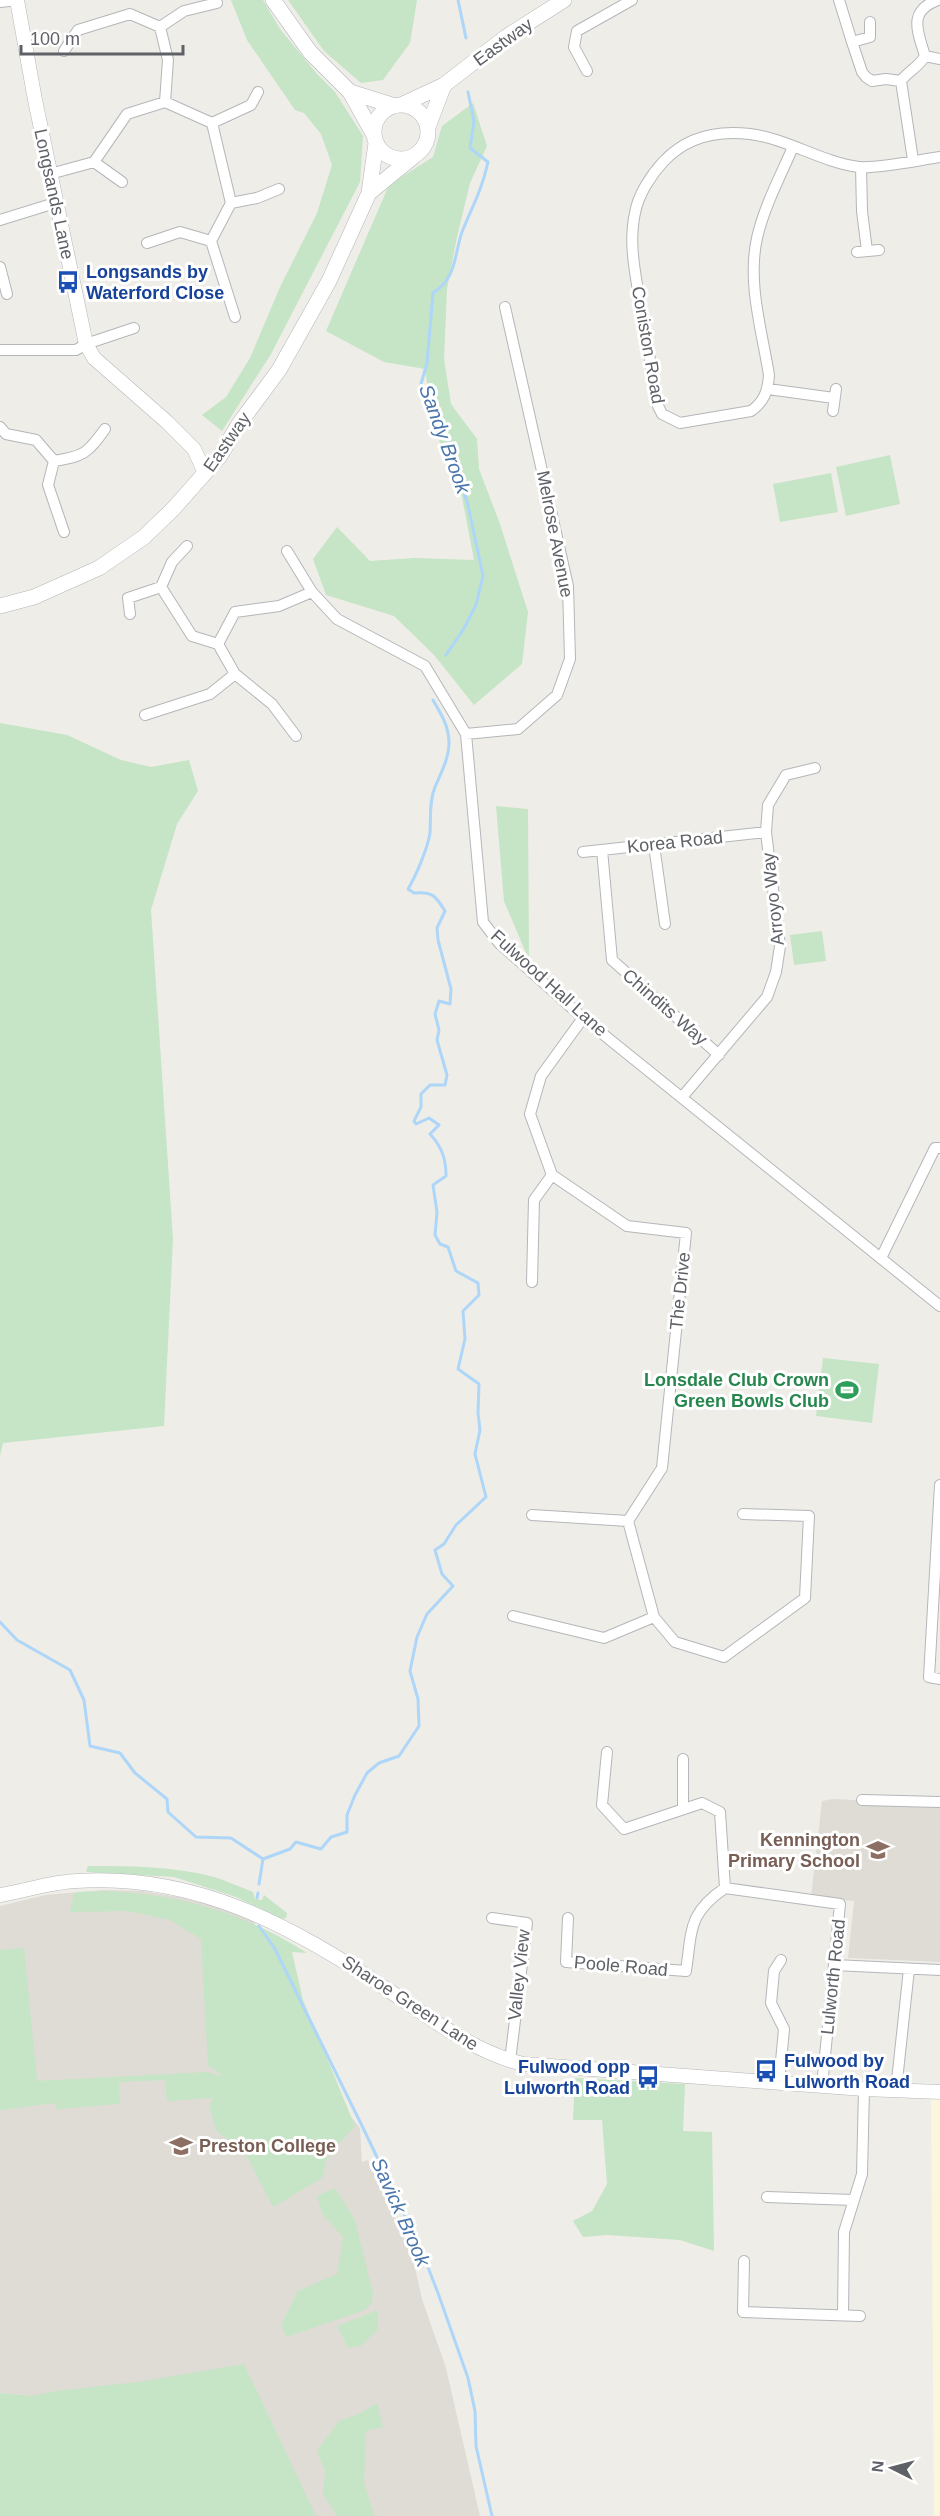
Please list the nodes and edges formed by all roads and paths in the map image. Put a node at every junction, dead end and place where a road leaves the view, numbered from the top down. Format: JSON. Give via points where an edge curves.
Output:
{"nodes":[{"id":1,"x":18,"y":0,"type":"edge"},
{"id":2,"x":273,"y":0,"type":"edge"},
{"id":3,"x":564,"y":0,"type":"edge"},
{"id":4,"x":632,"y":0,"type":"edge"},
{"id":5,"x":839,"y":0,"type":"edge"},
{"id":6,"x":938,"y":0,"type":"edge"},
{"id":7,"x":0,"y":2,"type":"edge"},
{"id":8,"x":217,"y":3,"type":"dead end"},
{"id":9,"x":870,"y":22,"type":"dead end"},
{"id":10,"x":160,"y":27,"type":"junction"},
{"id":11,"x":852,"y":42,"type":"junction"},
{"id":12,"x":64,"y":51,"type":"dead end"},
{"id":13,"x":925,"y":56,"type":"junction"},
{"id":14,"x":940,"y":59,"type":"edge"},
{"id":15,"x":587,"y":70,"type":"dead end"},
{"id":16,"x":901,"y":81,"type":"junction"},
{"id":17,"x":444,"y":86,"type":"junction"},
{"id":18,"x":258,"y":92,"type":"dead end"},
{"id":19,"x":350,"y":92,"type":"junction"},
{"id":20,"x":165,"y":102,"type":"junction"},
{"id":21,"x":398,"y":105,"type":"junction"},
{"id":22,"x":212,"y":123,"type":"junction"},
{"id":23,"x":428,"y":127,"type":"junction"},
{"id":24,"x":375,"y":139,"type":"junction"},
{"id":25,"x":793,"y":147,"type":"junction"},
{"id":26,"x":413,"y":157,"type":"junction"},
{"id":27,"x":940,"y":158,"type":"edge"},
{"id":28,"x":913,"y":160,"type":"junction"},
{"id":29,"x":94,"y":162,"type":"junction"},
{"id":30,"x":861,"y":167,"type":"junction"},
{"id":31,"x":50,"y":174,"type":"junction"},
{"id":32,"x":122,"y":182,"type":"dead end"},
{"id":33,"x":279,"y":189,"type":"dead end"},
{"id":34,"x":369,"y":193,"type":"junction"},
{"id":35,"x":55,"y":203,"type":"junction"},
{"id":36,"x":231,"y":203,"type":"junction"},
{"id":37,"x":0,"y":220,"type":"edge"},
{"id":38,"x":211,"y":241,"type":"junction"},
{"id":39,"x":147,"y":243,"type":"dead end"},
{"id":40,"x":868,"y":251,"type":"dead end"},
{"id":41,"x":0,"y":267,"type":"edge"},
{"id":42,"x":7,"y":294,"type":"dead end"},
{"id":43,"x":505,"y":308,"type":"dead end"},
{"id":44,"x":235,"y":317,"type":"dead end"},
{"id":45,"x":134,"y":328,"type":"dead end"},
{"id":46,"x":86,"y":344,"type":"junction"},
{"id":47,"x":0,"y":350,"type":"edge"},
{"id":48,"x":768,"y":389,"type":"junction"},
{"id":49,"x":832,"y":411,"type":"dead end"},
{"id":50,"x":0,"y":427,"type":"edge"},
{"id":51,"x":105,"y":429,"type":"dead end"},
{"id":52,"x":194,"y":449,"type":"junction"},
{"id":53,"x":220,"y":456,"type":"junction"},
{"id":54,"x":54,"y":461,"type":"junction"},
{"id":55,"x":205,"y":473,"type":"junction"},
{"id":56,"x":64,"y":532,"type":"dead end"},
{"id":57,"x":186,"y":546,"type":"dead end"},
{"id":58,"x":286,"y":551,"type":"dead end"},
{"id":59,"x":161,"y":587,"type":"junction"},
{"id":60,"x":312,"y":592,"type":"junction"},
{"id":61,"x":0,"y":606,"type":"edge"},
{"id":62,"x":130,"y":614,"type":"dead end"},
{"id":63,"x":218,"y":644,"type":"junction"},
{"id":64,"x":235,"y":675,"type":"junction"},
{"id":65,"x":145,"y":715,"type":"dead end"},
{"id":66,"x":466,"y":734,"type":"junction"},
{"id":67,"x":296,"y":736,"type":"dead end"},
{"id":68,"x":815,"y":768,"type":"dead end"},
{"id":69,"x":766,"y":832,"type":"junction"},
{"id":70,"x":654,"y":845,"type":"junction"},
{"id":71,"x":602,"y":850,"type":"junction"},
{"id":72,"x":584,"y":852,"type":"dead end"},
{"id":73,"x":665,"y":924,"type":"dead end"},
{"id":74,"x":583,"y":1018,"type":"junction"},
{"id":75,"x":719,"y":1055,"type":"junction"},
{"id":76,"x":683,"y":1096,"type":"junction"},
{"id":77,"x":940,"y":1148,"type":"edge"},
{"id":78,"x":552,"y":1175,"type":"junction"},
{"id":79,"x":881,"y":1258,"type":"junction"},
{"id":80,"x":532,"y":1282,"type":"dead end"},
{"id":81,"x":940,"y":1306,"type":"edge"},
{"id":82,"x":940,"y":1485,"type":"edge"},
{"id":83,"x":743,"y":1514,"type":"dead end"},
{"id":84,"x":532,"y":1515,"type":"dead end"},
{"id":85,"x":628,"y":1521,"type":"junction"},
{"id":86,"x":513,"y":1616,"type":"dead end"},
{"id":87,"x":654,"y":1617,"type":"junction"},
{"id":88,"x":935,"y":1678,"type":"edge"},
{"id":89,"x":607,"y":1752,"type":"dead end"},
{"id":90,"x":682,"y":1759,"type":"dead end"},
{"id":91,"x":862,"y":1800,"type":"dead end"},
{"id":92,"x":940,"y":1803,"type":"edge"},
{"id":93,"x":683,"y":1809,"type":"junction"},
{"id":94,"x":725,"y":1888,"type":"junction"},
{"id":95,"x":0,"y":1895,"type":"edge"},
{"id":96,"x":492,"y":1917,"type":"dead end"},
{"id":97,"x":568,"y":1918,"type":"dead end"},
{"id":98,"x":782,"y":1960,"type":"dead end"},
{"id":99,"x":834,"y":1965,"type":"junction"},
{"id":100,"x":909,"y":1969,"type":"junction"},
{"id":101,"x":940,"y":1970,"type":"edge"},
{"id":102,"x":510,"y":2061,"type":"junction"},
{"id":103,"x":779,"y":2083,"type":"junction"},
{"id":104,"x":822,"y":2086,"type":"junction"},
{"id":105,"x":864,"y":2089,"type":"junction"},
{"id":106,"x":896,"y":2090,"type":"junction"},
{"id":107,"x":940,"y":2092,"type":"edge"},
{"id":108,"x":767,"y":2196,"type":"dead end"},
{"id":109,"x":853,"y":2200,"type":"junction"},
{"id":110,"x":744,"y":2261,"type":"dead end"},
{"id":111,"x":843,"y":2315,"type":"junction"},
{"id":112,"x":860,"y":2316,"type":"dead end"}],
"edges":[{"from":1,"to":7,"type":"street"},
{"from":1,"to":31,"type":"street","name":"Longsands Lane"},
{"from":2,"to":19,"type":"main road","via":[[310,52]]},
{"from":3,"to":17,"type":"main road","name":"Eastway"},
{"from":4,"to":15,"type":"street","via":[[577,31],[574,47]]},
{"from":5,"to":11,"type":"street"},
{"from":6,"to":13,"type":"street","via":[[926,4],[917,19]]},
{"from":8,"to":10,"type":"street","via":[[184,11]]},
{"from":9,"to":11,"type":"street","via":[[870,36]]},
{"from":10,"to":12,"type":"street","via":[[130,14],[78,30]]},
{"from":10,"to":20,"type":"street","via":[[168,60]]},
{"from":11,"to":16,"type":"street","via":[[866,77],[872,81]]},
{"from":13,"to":14,"type":"street"},
{"from":13,"to":16,"type":"street"},
{"from":16,"to":28,"type":"street"},
{"from":17,"to":21,"type":"main road","name":"Eastway"},
{"from":17,"to":23,"type":"main road"},
{"from":18,"to":22,"type":"street","via":[[251,105]]},
{"from":19,"to":21,"type":"main road"},
{"from":19,"to":24,"type":"main road"},
{"from":20,"to":22,"type":"street"},
{"from":20,"to":29,"type":"street","via":[[127,114]]},
{"from":21,"to":23,"type":"main road","via":[[418,111]]},
{"from":21,"to":24,"type":"main road","via":[[377,120]]},
{"from":22,"to":36,"type":"street"},
{"from":23,"to":26,"type":"main road","via":[[426,144]]},
{"from":24,"to":26,"type":"main road","via":[[388,156]]},
{"from":24,"to":34,"type":"main road","name":"Eastway"},
{"from":25,"to":30,"type":"street","name":"Coniston Road"},
{"from":25,"to":48,"type":"street","via":[[768,205],[754,259]]},
{"from":25,"to":48,"type":"street","name":"Coniston Road","via":[[764,136],[724,133],[684,144],[655,170],[633,223],[634,264],[662,414],[680,423],[751,411],[759,406]]},
{"from":26,"to":34,"type":"main road","name":"Eastway"},
{"from":27,"to":28,"type":"street","name":"Coniston Road"},
{"from":28,"to":30,"type":"street","name":"Coniston Road"},
{"from":29,"to":31,"type":"street"},
{"from":29,"to":32,"type":"street"},
{"from":30,"to":40,"type":"street"},
{"from":31,"to":35,"type":"street","name":"Longsands Lane"},
{"from":33,"to":36,"type":"street"},
{"from":34,"to":53,"type":"main road","name":"Eastway","via":[[329,280],[279,370]]},
{"from":35,"to":37,"type":"street"},
{"from":35,"to":46,"type":"street","name":"Longsands Lane"},
{"from":36,"to":38,"type":"street"},
{"from":38,"to":39,"type":"street","via":[[180,232]]},
{"from":38,"to":44,"type":"street"},
{"from":41,"to":42,"type":"street"},
{"from":43,"to":66,"type":"street","name":"Melrose Avenue","via":[[568,586],[570,659],[557,695],[518,729]]},
{"from":45,"to":46,"type":"street"},
{"from":46,"to":47,"type":"street","via":[[75,350]]},
{"from":46,"to":52,"type":"street","name":"Longsands Lane","via":[[94,357]]},
{"from":48,"to":49,"type":"street","via":[[835,394]]},
{"from":50,"to":54,"type":"street","via":[[6,434],[36,440]]},
{"from":51,"to":54,"type":"street","via":[[90,450]]},
{"from":52,"to":53,"type":"street","name":"Longsands Lane"},
{"from":52,"to":55,"type":"street","name":"Longsands Lane"},
{"from":53,"to":55,"type":"main road","name":"Eastway"},
{"from":54,"to":56,"type":"street","via":[[48,485]]},
{"from":55,"to":61,"type":"main road","name":"Eastway","via":[[144,537],[99,568],[34,597]]},
{"from":57,"to":59,"type":"street","via":[[172,562]]},
{"from":58,"to":60,"type":"street","name":"Fulwood Hall Lane"},
{"from":59,"to":62,"type":"street","via":[[128,598]]},
{"from":59,"to":63,"type":"street","via":[[192,636]]},
{"from":60,"to":63,"type":"street","via":[[279,606],[235,612]]},
{"from":60,"to":66,"type":"street","name":"Fulwood Hall Lane","via":[[337,619],[425,666]]},
{"from":63,"to":64,"type":"street"},
{"from":64,"to":65,"type":"street","via":[[210,694]]},
{"from":64,"to":67,"type":"street","via":[[272,704]]},
{"from":66,"to":74,"type":"street","name":"Fulwood Hall Lane","via":[[483,922],[499,943]]},
{"from":68,"to":69,"type":"street","name":"Arroyo Way","via":[[786,775],[768,805]]},
{"from":69,"to":70,"type":"street","name":"Korea Road"},
{"from":69,"to":75,"type":"street","name":"Arroyo Way","via":[[780,946],[776,972],[767,997]]},
{"from":70,"to":71,"type":"street","name":"Korea Road"},
{"from":70,"to":73,"type":"street"},
{"from":71,"to":72,"type":"street","name":"Korea Road"},
{"from":71,"to":75,"type":"street","name":"Chindits Way","via":[[612,960]]},
{"from":74,"to":76,"type":"street","name":"Fulwood Hall Lane"},
{"from":74,"to":78,"type":"street","via":[[541,1076],[530,1114]]},
{"from":75,"to":76,"type":"street","name":"Arroyo Way"},
{"from":76,"to":79,"type":"street","name":"Fulwood Hall Lane"},
{"from":77,"to":79,"type":"street","via":[[936,1149]]},
{"from":78,"to":80,"type":"street","via":[[534,1200]]},
{"from":78,"to":85,"type":"street","name":"The Drive","via":[[627,1226],[686,1233],[662,1468]]},
{"from":79,"to":81,"type":"street","name":"Fulwood Hall Lane"},
{"from":82,"to":88,"type":"street"},
{"from":83,"to":87,"type":"street","via":[[809,1516],[806,1598],[724,1657],[675,1642]]},
{"from":84,"to":85,"type":"street"},
{"from":85,"to":87,"type":"street"},
{"from":86,"to":87,"type":"street","via":[[604,1638]]},
{"from":89,"to":93,"type":"street","via":[[602,1804],[624,1829]]},
{"from":90,"to":93,"type":"street"},
{"from":91,"to":92,"type":"street"},
{"from":93,"to":94,"type":"street","via":[[702,1803],[720,1812]]},
{"from":94,"to":97,"type":"street","name":"Poole Road","via":[[706,1901],[693,1920],[686,1971],[566,1962]]},
{"from":94,"to":99,"type":"street","name":"Lulworth Road","via":[[840,1904]]},
{"from":95,"to":102,"type":"street","name":"Sharoe Green Lane","via":[[75,1881],[115,1881],[158,1885],[228,1902],[335,1954],[478,2048]]},
{"from":96,"to":102,"type":"street","name":"Valley View","via":[[527,1923]]},
{"from":98,"to":103,"type":"street","via":[[774,1971],[771,2003],[784,2029]]},
{"from":99,"to":100,"type":"street"},
{"from":99,"to":104,"type":"street","name":"Lulworth Road"},
{"from":100,"to":101,"type":"street"},
{"from":100,"to":106,"type":"street"},
{"from":102,"to":103,"type":"street","name":"Sharoe Green Lane"},
{"from":103,"to":104,"type":"street","name":"Sharoe Green Lane"},
{"from":104,"to":105,"type":"street","name":"Sharoe Green Lane"},
{"from":105,"to":106,"type":"street","name":"Sharoe Green Lane"},
{"from":105,"to":109,"type":"street","via":[[862,2174]]},
{"from":106,"to":107,"type":"street","name":"Sharoe Green Lane"},
{"from":108,"to":109,"type":"street"},
{"from":109,"to":111,"type":"street","via":[[844,2232]]},
{"from":110,"to":111,"type":"street","via":[[743,2312]]},
{"from":111,"to":112,"type":"street"}]}
